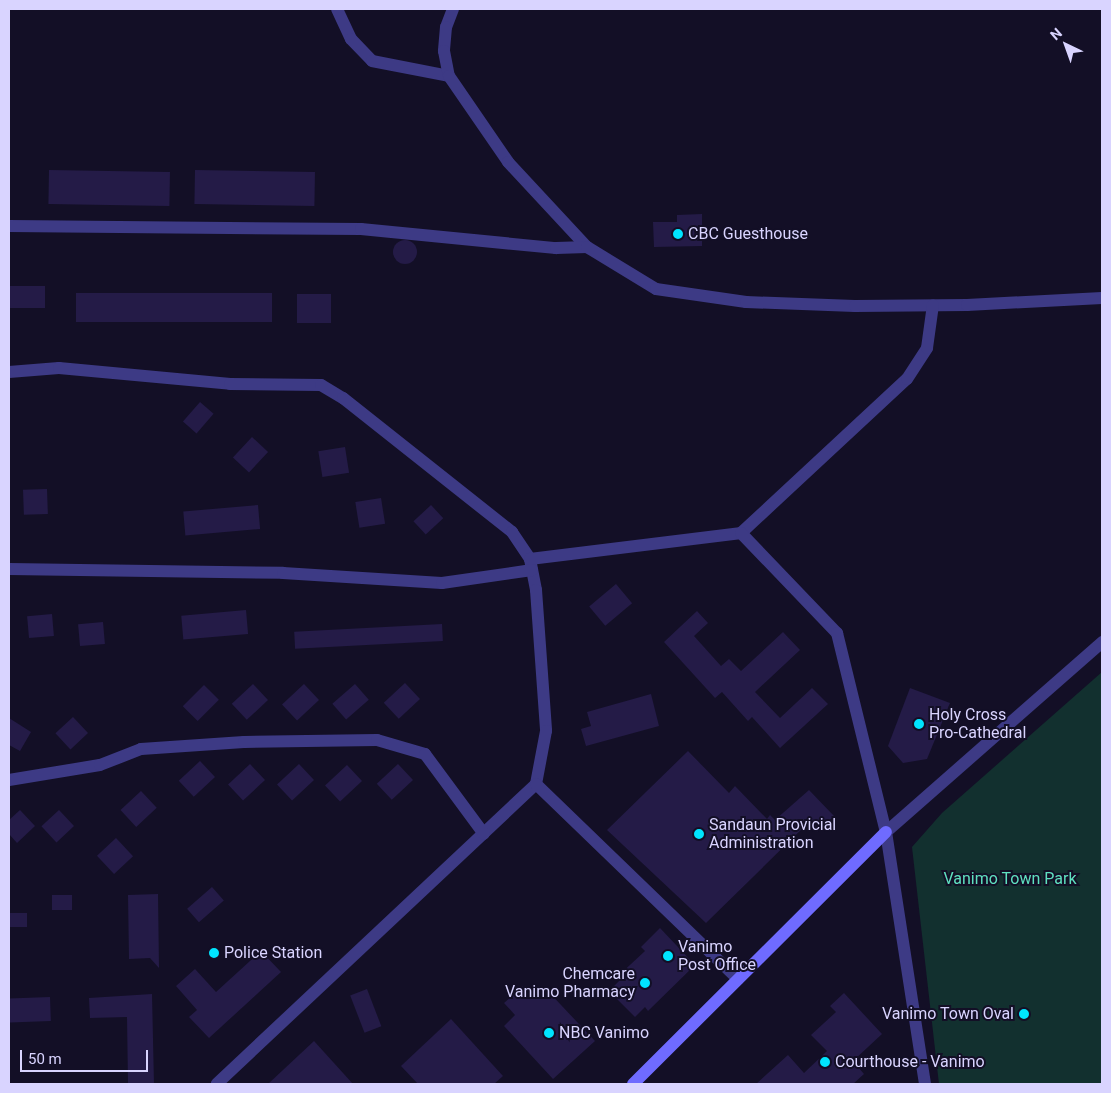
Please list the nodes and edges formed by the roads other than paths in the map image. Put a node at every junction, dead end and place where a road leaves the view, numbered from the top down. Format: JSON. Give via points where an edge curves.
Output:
{"nodes":[{"id":1,"x":337,"y":9,"type":"edge"},
{"id":2,"x":453,"y":9,"type":"edge"},
{"id":3,"x":449,"y":76,"type":"junction"},
{"id":4,"x":9,"y":226,"type":"edge"},
{"id":5,"x":587,"y":247,"type":"junction"},
{"id":6,"x":1102,"y":298,"type":"edge"},
{"id":7,"x":933,"y":305,"type":"junction"},
{"id":8,"x":9,"y":372,"type":"edge"},
{"id":9,"x":741,"y":533,"type":"junction"},
{"id":10,"x":531,"y":564,"type":"junction"},
{"id":11,"x":9,"y":569,"type":"edge"},
{"id":12,"x":1102,"y":642,"type":"edge"},
{"id":13,"x":9,"y":780,"type":"edge"},
{"id":14,"x":536,"y":784,"type":"junction"},
{"id":15,"x":886,"y":832,"type":"junction"},
{"id":16,"x":484,"y":834,"type":"junction"},
{"id":17,"x":738,"y":979,"type":"junction"},
{"id":18,"x":217,"y":1084,"type":"edge"},
{"id":19,"x":633,"y":1084,"type":"edge"},
{"id":20,"x":925,"y":1084,"type":"edge"}],
"edges":[{"from":1,"to":3,"type":"street","via":[[351,39],[372,61]]},
{"from":2,"to":3,"type":"street","via":[[446,27],[444,51]]},
{"from":3,"to":5,"type":"street","via":[[508,162]]},
{"from":4,"to":5,"type":"street","via":[[361,229],[556,248]]},
{"from":5,"to":7,"type":"street","via":[[656,289],[746,302]]},
{"from":6,"to":7,"type":"street"},
{"from":7,"to":9,"type":"street","via":[[927,348],[907,378]]},
{"from":8,"to":10,"type":"street","via":[[59,368],[230,384],[321,385],[343,398],[512,532]]},
{"from":9,"to":10,"type":"street"},
{"from":9,"to":15,"type":"street","via":[[837,633]]},
{"from":10,"to":11,"type":"street","via":[[442,583],[283,573]]},
{"from":10,"to":14,"type":"street","via":[[546,731]]},
{"from":12,"to":15,"type":"street"},
{"from":13,"to":16,"type":"street","via":[[100,765],[141,749],[244,742],[377,740],[425,754]]},
{"from":14,"to":16,"type":"street"},
{"from":14,"to":17,"type":"street"},
{"from":15,"to":17,"type":"street"},
{"from":15,"to":20,"type":"street"},
{"from":16,"to":18,"type":"street"},
{"from":17,"to":19,"type":"street"}]}
